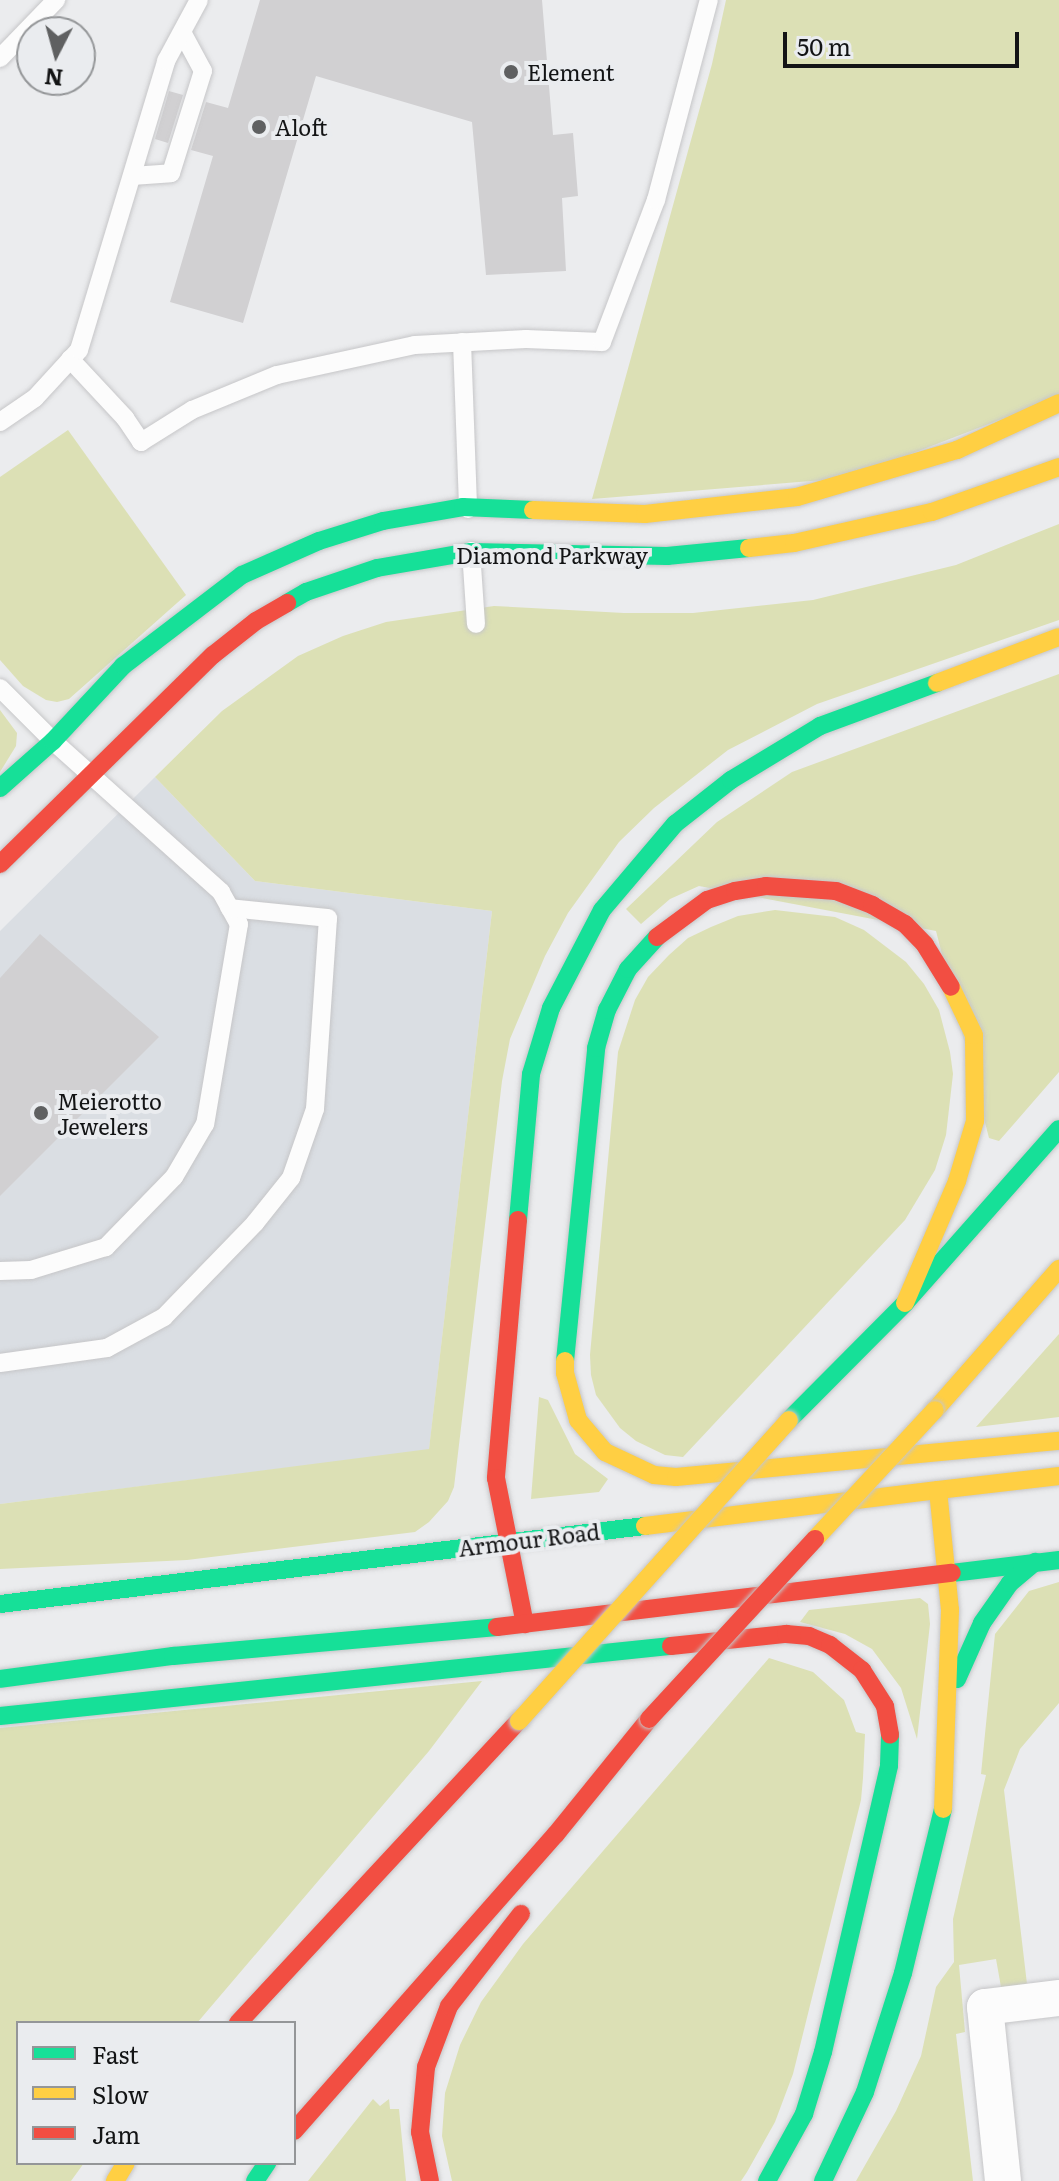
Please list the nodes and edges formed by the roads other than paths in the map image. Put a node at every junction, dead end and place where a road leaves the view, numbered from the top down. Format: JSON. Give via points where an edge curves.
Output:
{"nodes":[{"id":1,"x":56,"y":0,"type":"edge"},
{"id":2,"x":199,"y":0,"type":"edge"},
{"id":3,"x":709,"y":0,"type":"edge"},
{"id":4,"x":182,"y":32,"type":"junction"},
{"id":5,"x":0,"y":58,"type":"edge"},
{"id":6,"x":132,"y":176,"type":"junction"},
{"id":7,"x":462,"y":342,"type":"junction"},
{"id":8,"x":70,"y":359,"type":"junction"},
{"id":9,"x":1059,"y":403,"type":"edge"},
{"id":10,"x":0,"y":422,"type":"edge"},
{"id":11,"x":1059,"y":467,"type":"edge"},
{"id":12,"x":469,"y":530,"type":"junction"},
{"id":13,"x":476,"y":624,"type":"dead end"},
{"id":14,"x":1059,"y":637,"type":"edge"},
{"id":15,"x":0,"y":688,"type":"edge"},
{"id":16,"x":53,"y":741,"type":"junction"},
{"id":17,"x":89,"y":774,"type":"junction"},
{"id":18,"x":0,"y":788,"type":"edge"},
{"id":19,"x":0,"y":864,"type":"edge"},
{"id":20,"x":230,"y":908,"type":"junction"},
{"id":21,"x":1059,"y":1129,"type":"edge"},
{"id":22,"x":1059,"y":1269,"type":"edge"},
{"id":23,"x":0,"y":1271,"type":"edge"},
{"id":24,"x":905,"y":1303,"type":"junction"},
{"id":25,"x":0,"y":1363,"type":"edge"},
{"id":26,"x":1059,"y":1441,"type":"edge"},
{"id":27,"x":1059,"y":1476,"type":"edge"},
{"id":28,"x":938,"y":1490,"type":"junction"},
{"id":29,"x":511,"y":1542,"type":"junction"},
{"id":30,"x":1059,"y":1560,"type":"edge"},
{"id":31,"x":1035,"y":1562,"type":"junction"},
{"id":32,"x":949,"y":1573,"type":"junction"},
{"id":33,"x":0,"y":1604,"type":"edge"},
{"id":34,"x":525,"y":1624,"type":"junction"},
{"id":35,"x":0,"y":1679,"type":"edge"},
{"id":36,"x":949,"y":1696,"type":"junction"},
{"id":37,"x":0,"y":1716,"type":"edge"},
{"id":38,"x":556,"y":1834,"type":"junction"},
{"id":39,"x":1059,"y":1998,"type":"edge"},
{"id":40,"x":240,"y":2021,"type":"edge"},
{"id":41,"x":296,"y":2129,"type":"edge"},
{"id":42,"x":430,"y":2181,"type":"edge"},
{"id":43,"x":767,"y":2181,"type":"edge"},
{"id":44,"x":823,"y":2181,"type":"edge"},
{"id":45,"x":1003,"y":2181,"type":"edge"}],
"edges":[{"from":1,"to":5,"type":"lane"},
{"from":2,"to":4,"type":"lane"},
{"from":3,"to":7,"type":"lane","via":[[656,200],[602,342]]},
{"from":4,"to":6,"type":"lane","via":[[166,61]]},
{"from":4,"to":6,"type":"lane","via":[[203,71],[171,173]]},
{"from":6,"to":8,"type":"lane","via":[[79,350]]},
{"from":7,"to":8,"type":"lane","via":[[415,345],[277,375],[192,410],[141,442]]},
{"from":7,"to":12,"type":"lane"},
{"from":8,"to":10,"type":"lane","via":[[35,398]]},
{"from":9,"to":12,"type":"main road","name":"Diamond Parkway","via":[[957,450],[797,497]]},
{"from":11,"to":12,"type":"main road","name":"Diamond Parkway","via":[[932,512],[740,551],[667,556]]},
{"from":12,"to":13,"type":"lane"},
{"from":12,"to":16,"type":"main road","name":"Diamond Parkway","via":[[383,521],[319,541],[242,575],[123,666]]},
{"from":12,"to":17,"type":"main road","name":"Diamond Parkway","via":[[306,592],[256,621],[160,703]]},
{"from":14,"to":29,"type":"main road","via":[[820,726],[731,780],[675,824],[602,910],[551,1008],[531,1074],[496,1478]]},
{"from":15,"to":16,"type":"lane"},
{"from":16,"to":17,"type":"lane"},
{"from":16,"to":18,"type":"main road","name":"Diamond Parkway"},
{"from":17,"to":19,"type":"main road","name":"Diamond Parkway"},
{"from":17,"to":20,"type":"lane","via":[[221,892]]},
{"from":20,"to":23,"type":"lane","via":[[239,924],[234,969],[205,1124],[174,1177],[106,1247],[31,1270]]},
{"from":20,"to":25,"type":"lane","via":[[328,918],[315,1109],[291,1178],[164,1317],[107,1348]]},
{"from":21,"to":24,"type":"main road"},
{"from":22,"to":38,"type":"main road","bridge":true,"via":[[649,1719]]},
{"from":24,"to":26,"type":"main road","via":[[957,1181],[975,1121],[974,1035],[964,1008],[925,945],[905,924],[872,905],[836,891],[802,886],[756,887],[707,900],[651,941],[628,969],[607,1010],[596,1048],[566,1344],[565,1373],[578,1420],[605,1452],[654,1475],[676,1477]]},
{"from":24,"to":40,"type":"main road","bridge":true,"via":[[789,1420]]},
{"from":27,"to":28,"type":"main road","name":"Armour Road"},
{"from":28,"to":29,"type":"main road","name":"Armour Road"},
{"from":28,"to":32,"type":"main road"},
{"from":29,"to":33,"type":"main road","name":"Armour Road"},
{"from":29,"to":34,"type":"main road"},
{"from":30,"to":31,"type":"main road"},
{"from":31,"to":32,"type":"main road"},
{"from":31,"to":36,"type":"main road","via":[[1010,1583],[982,1623]]},
{"from":32,"to":34,"type":"main road"},
{"from":32,"to":36,"type":"main road"},
{"from":34,"to":35,"type":"main road","via":[[173,1656]]},
{"from":36,"to":44,"type":"main road","via":[[943,1812],[903,1973],[865,2092]]},
{"from":37,"to":43,"type":"main road","via":[[786,1634],[830,1645],[862,1670],[885,1706],[889,1765],[819,2064],[804,2114]]},
{"from":38,"to":41,"type":"main road"},
{"from":38,"to":42,"type":"main road","via":[[521,1915],[449,2006],[426,2067],[420,2132]]},
{"from":39,"to":45,"type":"street","via":[[985,2007]]}]}
